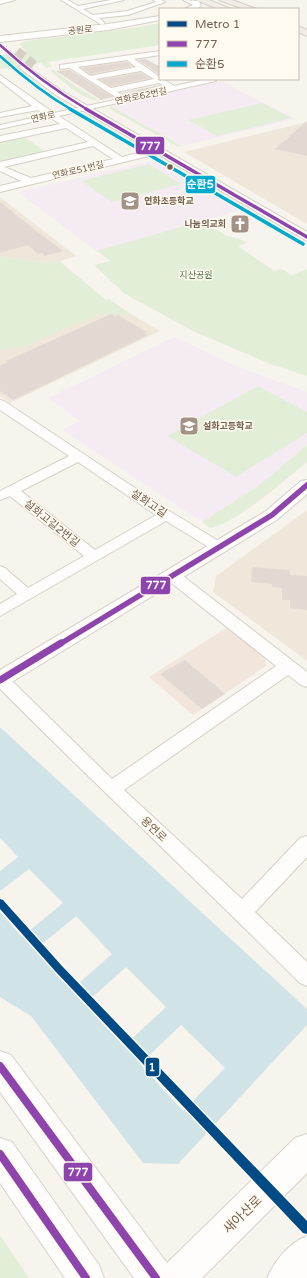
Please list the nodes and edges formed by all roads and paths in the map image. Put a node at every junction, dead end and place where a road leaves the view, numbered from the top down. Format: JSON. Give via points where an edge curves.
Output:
{"nodes":[{"id":1,"x":12,"y":0,"type":"edge"},
{"id":2,"x":64,"y":0,"type":"edge"},
{"id":3,"x":122,"y":0,"type":"edge"},
{"id":4,"x":156,"y":0,"type":"edge"},
{"id":5,"x":186,"y":0,"type":"edge"},
{"id":6,"x":200,"y":0,"type":"edge"},
{"id":7,"x":223,"y":0,"type":"edge"},
{"id":8,"x":109,"y":1,"type":"edge"},
{"id":9,"x":0,"y":2,"type":"edge"},
{"id":10,"x":235,"y":4,"type":"junction"},
{"id":11,"x":77,"y":8,"type":"junction"},
{"id":12,"x":191,"y":8,"type":"edge"},
{"id":13,"x":224,"y":8,"type":"edge"},
{"id":14,"x":249,"y":8,"type":"edge"},
{"id":15,"x":254,"y":8,"type":"edge"},
{"id":16,"x":93,"y":17,"type":"junction"},
{"id":17,"x":159,"y":18,"type":"edge"},
{"id":18,"x":108,"y":28,"type":"junction"},
{"id":19,"x":1,"y":40,"type":"edge"},
{"id":20,"x":12,"y":51,"type":"tunnel mouth"},
{"id":21,"x":159,"y":53,"type":"edge"},
{"id":22,"x":128,"y":58,"type":"junction"},
{"id":23,"x":29,"y":66,"type":"tunnel mouth"},
{"id":24,"x":72,"y":66,"type":"junction"},
{"id":25,"x":63,"y":67,"type":"dead end"},
{"id":26,"x":143,"y":68,"type":"junction"},
{"id":27,"x":0,"y":76,"type":"edge"},
{"id":28,"x":89,"y":78,"type":"junction"},
{"id":29,"x":159,"y":79,"type":"edge"},
{"id":30,"x":160,"y":80,"type":"edge"},
{"id":31,"x":211,"y":80,"type":"edge"},
{"id":32,"x":173,"y":89,"type":"junction"},
{"id":33,"x":109,"y":91,"type":"junction"},
{"id":34,"x":125,"y":99,"type":"junction"},
{"id":35,"x":39,"y":107,"type":"junction"},
{"id":36,"x":90,"y":107,"type":"junction"},
{"id":37,"x":0,"y":115,"type":"edge"},
{"id":38,"x":53,"y":115,"type":"junction"},
{"id":39,"x":67,"y":125,"type":"junction"},
{"id":40,"x":0,"y":127,"type":"edge"},
{"id":41,"x":0,"y":139,"type":"edge"},
{"id":42,"x":95,"y":143,"type":"junction"},
{"id":43,"x":158,"y":151,"type":"junction"},
{"id":44,"x":121,"y":160,"type":"junction"},
{"id":45,"x":0,"y":167,"type":"edge"},
{"id":46,"x":30,"y":182,"type":"junction"},
{"id":47,"x":0,"y":189,"type":"edge"},
{"id":48,"x":307,"y":228,"type":"edge"},
{"id":49,"x":307,"y":237,"type":"edge"},
{"id":50,"x":0,"y":404,"type":"edge"},
{"id":51,"x":6,"y":414,"type":"edge"},
{"id":52,"x":79,"y":456,"type":"junction"},
{"id":53,"x":307,"y":485,"type":"edge"},
{"id":54,"x":6,"y":493,"type":"edge"},
{"id":55,"x":166,"y":515,"type":"junction"},
{"id":56,"x":220,"y":548,"type":"junction"},
{"id":57,"x":93,"y":556,"type":"junction"},
{"id":58,"x":0,"y":571,"type":"edge"},
{"id":59,"x":174,"y":577,"type":"junction"},
{"id":60,"x":27,"y":595,"type":"junction"},
{"id":61,"x":0,"y":611,"type":"edge"},
{"id":62,"x":288,"y":666,"type":"junction"},
{"id":63,"x":0,"y":680,"type":"edge"},
{"id":64,"x":307,"y":681,"type":"edge"},
{"id":65,"x":111,"y":789,"type":"junction"},
{"id":66,"x":307,"y":844,"type":"edge"},
{"id":67,"x":242,"y":912,"type":"junction"},
{"id":68,"x":307,"y":976,"type":"edge"},
{"id":69,"x":0,"y":1066,"type":"edge"},
{"id":70,"x":307,"y":1150,"type":"edge"},
{"id":71,"x":0,"y":1154,"type":"edge"},
{"id":72,"x":307,"y":1253,"type":"edge"},
{"id":73,"x":86,"y":1278,"type":"edge"},
{"id":74,"x":156,"y":1278,"type":"edge"},
{"id":75,"x":177,"y":1278,"type":"edge"},
{"id":76,"x":284,"y":1278,"type":"edge"}],
"edges":[{"from":1,"to":9,"type":"street"},
{"from":2,"to":11,"type":"street"},
{"from":3,"to":8,"type":"street"},
{"from":4,"to":16,"type":"street","via":[[162,2],[128,13]]},
{"from":5,"to":12,"type":"street","via":[[196,3],[197,6]]},
{"from":6,"to":13,"type":"highway"},
{"from":7,"to":10,"type":"highway"},
{"from":8,"to":11,"type":"street"},
{"from":10,"to":14,"type":"highway"},
{"from":10,"to":15,"type":"highway"},
{"from":11,"to":16,"type":"street"},
{"from":16,"to":18,"type":"street"},
{"from":17,"to":18,"type":"street","name":"공원로"},
{"from":18,"to":19,"type":"street","name":"공원로"},
{"from":19,"to":20,"type":"street"},
{"from":21,"to":22,"type":"street"},
{"from":22,"to":24,"type":"street"},
{"from":22,"to":26,"type":"street","name":"연화로62번길"},
{"from":23,"to":36,"type":"street","via":[[59,93]]},
{"from":24,"to":25,"type":"street"},
{"from":24,"to":28,"type":"street"},
{"from":26,"to":28,"type":"street"},
{"from":26,"to":29,"type":"street","name":"연화로62번길"},
{"from":27,"to":35,"type":"street"},
{"from":28,"to":33,"type":"street"},
{"from":30,"to":32,"type":"street","name":"연화로62번길"},
{"from":30,"to":33,"type":"street"},
{"from":31,"to":32,"type":"street"},
{"from":32,"to":34,"type":"street","name":"연화로62번길"},
{"from":33,"to":34,"type":"street"},
{"from":34,"to":36,"type":"street","name":"연화로62번길"},
{"from":35,"to":37,"type":"street"},
{"from":35,"to":38,"type":"street"},
{"from":36,"to":38,"type":"street","name":"연화로"},
{"from":36,"to":43,"type":"street"},
{"from":36,"to":48,"type":"street"},
{"from":38,"to":39,"type":"street"},
{"from":38,"to":40,"type":"street","name":"연화로"},
{"from":39,"to":41,"type":"street"},
{"from":39,"to":42,"type":"street"},
{"from":42,"to":44,"type":"street"},
{"from":42,"to":45,"type":"street"},
{"from":43,"to":44,"type":"street","name":"연화로51번길"},
{"from":43,"to":49,"type":"street"},
{"from":44,"to":46,"type":"street","name":"연화로51번길"},
{"from":45,"to":46,"type":"street"},
{"from":46,"to":47,"type":"street","name":"연화로51번길"},
{"from":50,"to":51,"type":"street","name":"설화고길"},
{"from":51,"to":52,"type":"street","name":"설화고길"},
{"from":52,"to":54,"type":"street"},
{"from":52,"to":55,"type":"street","name":"설화고길"},
{"from":53,"to":56,"type":"street","name":"용연로","via":[[272,515]]},
{"from":54,"to":57,"type":"street","name":"설화고길2번길"},
{"from":55,"to":56,"type":"street","name":"설화고길"},
{"from":55,"to":57,"type":"street","name":"설화고길2번길"},
{"from":56,"to":59,"type":"street","name":"용연로"},
{"from":57,"to":60,"type":"street","name":"설화고길2번길"},
{"from":58,"to":60,"type":"street"},
{"from":59,"to":62,"type":"street"},
{"from":59,"to":63,"type":"street","name":"용연로"},
{"from":60,"to":61,"type":"street","name":"설화고길2번길"},
{"from":62,"to":64,"type":"street"},
{"from":62,"to":65,"type":"street"},
{"from":63,"to":65,"type":"street","name":"용연로"},
{"from":65,"to":67,"type":"street","name":"용연로"},
{"from":66,"to":67,"type":"street"},
{"from":67,"to":68,"type":"street","name":"용연로"},
{"from":69,"to":74,"type":"main road"},
{"from":70,"to":75,"type":"main road","name":"새아산로"},
{"from":71,"to":73,"type":"main road"},
{"from":72,"to":76,"type":"main road"}]}
